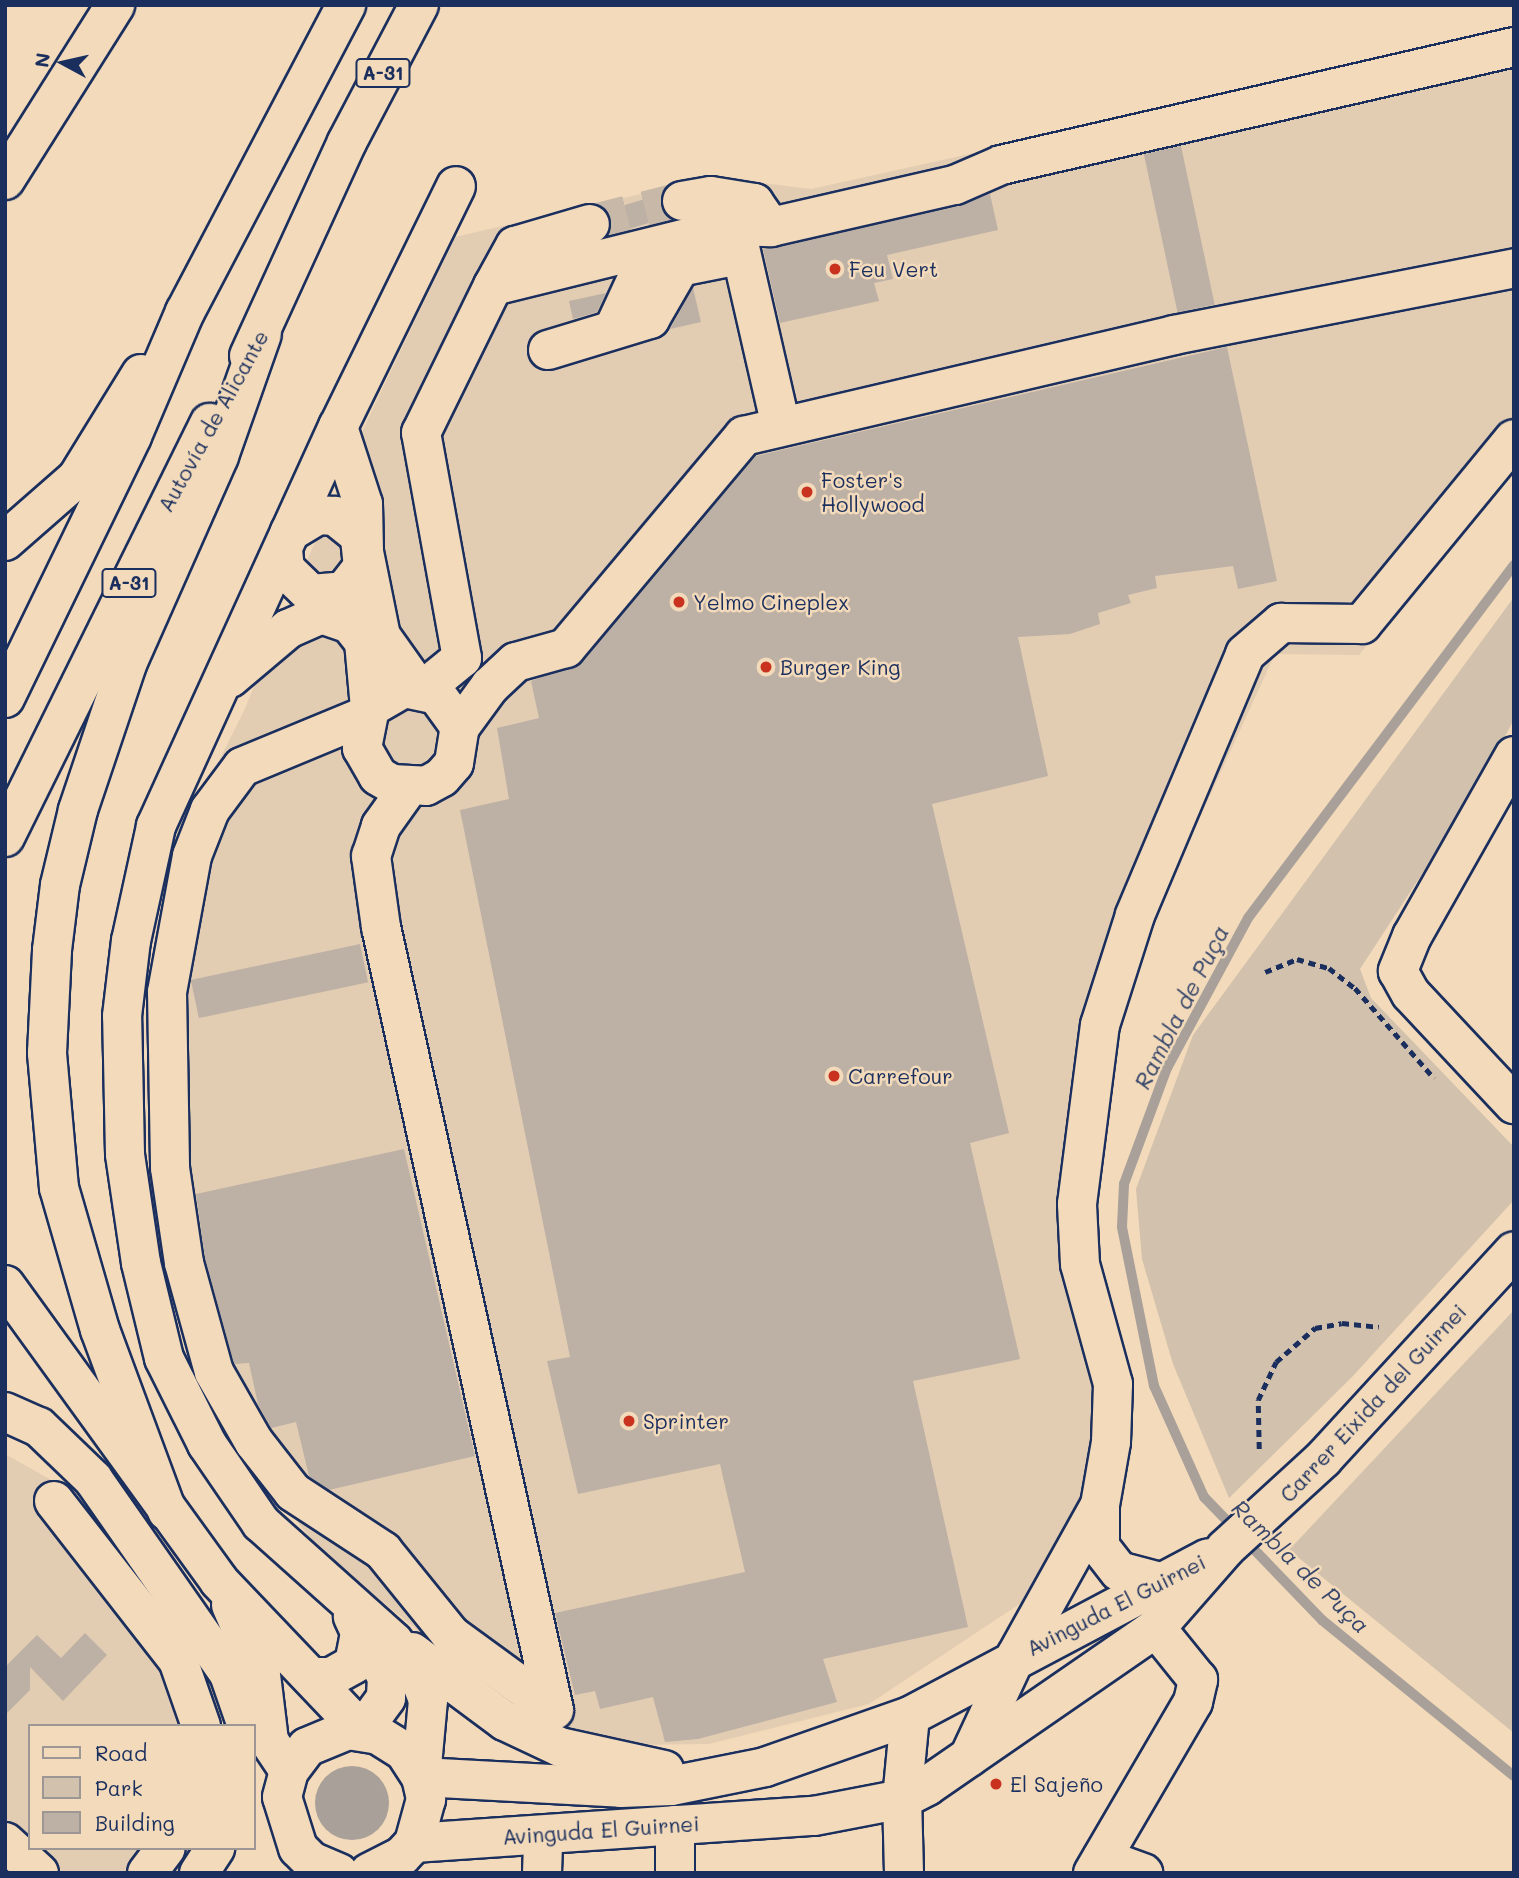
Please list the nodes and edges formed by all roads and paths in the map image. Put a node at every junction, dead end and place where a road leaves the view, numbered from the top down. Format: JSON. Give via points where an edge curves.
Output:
{"nodes":[{"id":1,"x":115,"y":5,"type":"edge"},
{"id":2,"x":346,"y":5,"type":"edge"},
{"id":3,"x":419,"y":5,"type":"edge"},
{"id":4,"x":1514,"y":47,"type":"edge"},
{"id":5,"x":5,"y":180,"type":"edge"},
{"id":6,"x":456,"y":186,"type":"dead end"},
{"id":7,"x":682,"y":201,"type":"tunnel mouth"},
{"id":8,"x":590,"y":224,"type":"tunnel mouth"},
{"id":9,"x":749,"y":236,"type":"junction"},
{"id":10,"x":651,"y":248,"type":"junction"},
{"id":11,"x":1514,"y":268,"type":"edge"},
{"id":12,"x":493,"y":286,"type":"junction"},
{"id":13,"x":185,"y":312,"type":"junction"},
{"id":14,"x":615,"y":326,"type":"junction"},
{"id":15,"x":262,"y":334,"type":"junction"},
{"id":16,"x":548,"y":350,"type":"dead end"},
{"id":17,"x":781,"y":426,"type":"junction"},
{"id":18,"x":338,"y":427,"type":"junction"},
{"id":19,"x":1514,"y":439,"type":"edge"},
{"id":20,"x":5,"y":541,"type":"edge"},
{"id":21,"x":287,"y":541,"type":"junction"},
{"id":22,"x":364,"y":552,"type":"junction"},
{"id":23,"x":320,"y":601,"type":"junction"},
{"id":24,"x":462,"y":658,"type":"junction"},
{"id":25,"x":501,"y":677,"type":"junction"},
{"id":26,"x":218,"y":689,"type":"junction"},
{"id":27,"x":421,"y":689,"type":"junction"},
{"id":28,"x":5,"y":698,"type":"edge"},
{"id":29,"x":368,"y":712,"type":"junction"},
{"id":30,"x":460,"y":727,"type":"junction"},
{"id":31,"x":1514,"y":756,"type":"edge"},
{"id":32,"x":408,"y":788,"type":"junction"},
{"id":33,"x":5,"y":837,"type":"edge"},
{"id":34,"x":1265,"y":972,"type":"dead end"},
{"id":35,"x":1434,"y":1078,"type":"dead end"},
{"id":36,"x":1514,"y":1104,"type":"edge"},
{"id":37,"x":1514,"y":1251,"type":"edge"},
{"id":38,"x":5,"y":1285,"type":"edge"},
{"id":39,"x":1379,"y":1327,"type":"dead end"},
{"id":40,"x":5,"y":1412,"type":"edge"},
{"id":41,"x":1259,"y":1449,"type":"dead end"},
{"id":42,"x":54,"y":1501,"type":"dead end"},
{"id":43,"x":1100,"y":1505,"type":"junction"},
{"id":44,"x":167,"y":1511,"type":"junction"},
{"id":45,"x":1226,"y":1548,"type":"junction"},
{"id":46,"x":219,"y":1581,"type":"junction"},
{"id":47,"x":1160,"y":1582,"type":"junction"},
{"id":48,"x":367,"y":1626,"type":"junction"},
{"id":49,"x":1156,"y":1628,"type":"junction"},
{"id":50,"x":1016,"y":1656,"type":"junction"},
{"id":51,"x":312,"y":1677,"type":"junction"},
{"id":52,"x":910,"y":1716,"type":"junction"},
{"id":53,"x":200,"y":1724,"type":"edge"},
{"id":54,"x":246,"y":1724,"type":"edge"},
{"id":55,"x":362,"y":1731,"type":"junction"},
{"id":56,"x":969,"y":1757,"type":"junction"},
{"id":57,"x":421,"y":1777,"type":"junction"},
{"id":58,"x":714,"y":1777,"type":"junction"},
{"id":59,"x":273,"y":1786,"type":"edge"},
{"id":60,"x":902,"y":1799,"type":"junction"},
{"id":61,"x":675,"y":1825,"type":"junction"},
{"id":62,"x":543,"y":1835,"type":"junction"},
{"id":63,"x":5,"y":1842,"type":"edge"},
{"id":64,"x":164,"y":1850,"type":"edge"},
{"id":65,"x":214,"y":1850,"type":"edge"},
{"id":66,"x":397,"y":1861,"type":"edge"},
{"id":67,"x":1098,"y":1866,"type":"edge"},
{"id":68,"x":315,"y":1867,"type":"edge"},
{"id":69,"x":39,"y":1873,"type":"edge"},
{"id":70,"x":147,"y":1873,"type":"edge"},
{"id":71,"x":199,"y":1873,"type":"edge"},
{"id":72,"x":542,"y":1873,"type":"edge"},
{"id":73,"x":675,"y":1873,"type":"edge"},
{"id":74,"x":905,"y":1873,"type":"edge"},
{"id":75,"x":1143,"y":1873,"type":"edge"}],
"edges":[{"from":1,"to":5,"type":"main road"},
{"from":2,"to":13,"type":"main road","number":"A-31"},
{"from":3,"to":15,"type":"main road","name":"Autovía de Alicante","number":"A-31","via":[[347,142]]},
{"from":4,"to":9,"type":"main road","via":[[1001,166],[955,185]]},
{"from":6,"to":18,"type":"main road"},
{"from":7,"to":9,"type":"main road","via":[[711,196],[754,203]]},
{"from":8,"to":12,"type":"main road","via":[[515,246]]},
{"from":9,"to":10,"type":"main road"},
{"from":9,"to":14,"type":"main road","via":[[680,267],[650,319]]},
{"from":9,"to":17,"type":"main road"},
{"from":10,"to":12,"type":"main road"},
{"from":10,"to":14,"type":"main road"},
{"from":11,"to":17,"type":"main road","via":[[1174,335]]},
{"from":12,"to":24,"type":"main road","via":[[421,433]]},
{"from":13,"to":20,"type":"main road","via":[[112,415],[77,478]]},
{"from":13,"to":28,"type":"main road","number":"A-31","via":[[132,436]]},
{"from":14,"to":16,"type":"main road"},
{"from":15,"to":33,"type":"main road","name":"Autovía de Alicante","number":"A-31","via":[[182,472]]},
{"from":15,"to":44,"type":"main road","via":[[219,456],[127,664],[78,810],[60,885],[52,950],[47,1053],[59,1188],[100,1331]]},
{"from":17,"to":25,"type":"main road","via":[[744,436],[566,648],[516,662]]},
{"from":18,"to":21,"type":"main road"},
{"from":18,"to":22,"type":"main road","via":[[363,504]]},
{"from":19,"to":43,"type":"main road","via":[[1362,624],[1281,623],[1245,654],[1135,915],[1100,1025],[1084,1119],[1077,1204],[1080,1264],[1113,1384],[1111,1442]]},
{"from":21,"to":22,"type":"main road","via":[[318,515],[335,516],[355,530]]},
{"from":21,"to":23,"type":"main road","via":[[285,569]]},
{"from":21,"to":26,"type":"main road"},
{"from":22,"to":23,"type":"main road","via":[[355,581]]},
{"from":22,"to":27,"type":"main road","via":[[381,636]]},
{"from":23,"to":26,"type":"main road"},
{"from":23,"to":29,"type":"main road","via":[[364,642]]},
{"from":24,"to":25,"type":"main road"},
{"from":24,"to":27,"type":"main road"},
{"from":25,"to":30,"type":"main road"},
{"from":26,"to":48,"type":"main road","via":[[156,827],[131,941],[122,1017],[124,1154],[164,1357],[187,1408],[261,1523]]},
{"from":27,"to":29,"type":"main road","via":[[391,691]]},
{"from":27,"to":30,"type":"main road","via":[[447,703]]},
{"from":29,"to":32,"type":"main road","via":[[361,732],[367,763],[378,776]]},
{"from":29,"to":32,"type":"main road","via":[[242,767],[210,810],[192,856],[167,992],[170,1168],[184,1263],[214,1372],[254,1442],[293,1492],[383,1551],[451,1635],[554,1710],[381,928],[372,856],[382,826]]},
{"from":30,"to":32,"type":"main road","via":[[454,763],[442,777]]},
{"from":31,"to":36,"type":"main road","via":[[1412,936],[1398,971],[1411,994]]},
{"from":34,"to":35,"type":"path","via":[[1297,960],[1329,968],[1355,988]]},
{"from":37,"to":45,"type":"main road","name":"Carrer Eixida del Guirnei","via":[[1265,1516]]},
{"from":38,"to":44,"type":"main road"},
{"from":39,"to":41,"type":"path","via":[[1342,1323],[1315,1328],[1276,1362],[1258,1400]]},
{"from":40,"to":54,"type":"main road","via":[[39,1427],[93,1479],[229,1674]]},
{"from":42,"to":53,"type":"main road","via":[[178,1660]]},
{"from":43,"to":47,"type":"main road","via":[[1100,1547],[1119,1570]]},
{"from":43,"to":50,"type":"main road"},
{"from":44,"to":46,"type":"main road"},
{"from":45,"to":47,"type":"main road","name":"Avinguda El Guirnei"},
{"from":45,"to":49,"type":"main road","name":"Avinguda El Guirnei"},
{"from":46,"to":51,"type":"main road"},
{"from":46,"to":59,"type":"main road","via":[[261,1675]]},
{"from":47,"to":50,"type":"main road","name":"Avinguda El Guirnei"},
{"from":48,"to":51,"type":"main road","via":[[354,1664],[331,1677]]},
{"from":48,"to":55,"type":"main road","via":[[387,1677],[386,1699]]},
{"from":48,"to":57,"type":"main road","via":[[418,1674],[428,1700]]},
{"from":48,"to":58,"type":"main road","via":[[505,1721],[559,1747],[633,1766]]},
{"from":49,"to":56,"type":"main road","name":"Avinguda El Guirnei"},
{"from":49,"to":67,"type":"main road","via":[[1198,1680],[1193,1702]]},
{"from":50,"to":52,"type":"main road","name":"Avinguda El Guirnei"},
{"from":50,"to":56,"type":"main road"},
{"from":51,"to":55,"type":"main road"},
{"from":52,"to":58,"type":"main road","name":"Avinguda El Guirnei","via":[[765,1767]]},
{"from":52,"to":60,"type":"main road"},
{"from":55,"to":57,"type":"main road","via":[[392,1741]]},
{"from":55,"to":59,"type":"main road","via":[[320,1739]]},
{"from":56,"to":60,"type":"main road","name":"Avinguda El Guirnei"},
{"from":57,"to":58,"type":"main road","name":"Avinguda El Guirnei","via":[[621,1788]]},
{"from":57,"to":66,"type":"main road","via":[[426,1799]]},
{"from":59,"to":68,"type":"main road","via":[[288,1832]]},
{"from":60,"to":61,"type":"main road","name":"Avinguda El Guirnei","via":[[814,1816]]},
{"from":60,"to":74,"type":"main road"},
{"from":61,"to":62,"type":"main road","name":"Avinguda El Guirnei"},
{"from":61,"to":73,"type":"main road"},
{"from":62,"to":66,"type":"main road","name":"Avinguda El Guirnei"},
{"from":62,"to":72,"type":"main road"},
{"from":63,"to":69,"type":"main road"},
{"from":64,"to":70,"type":"main road"},
{"from":65,"to":71,"type":"main road"},
{"from":67,"to":75,"type":"main road"}]}
